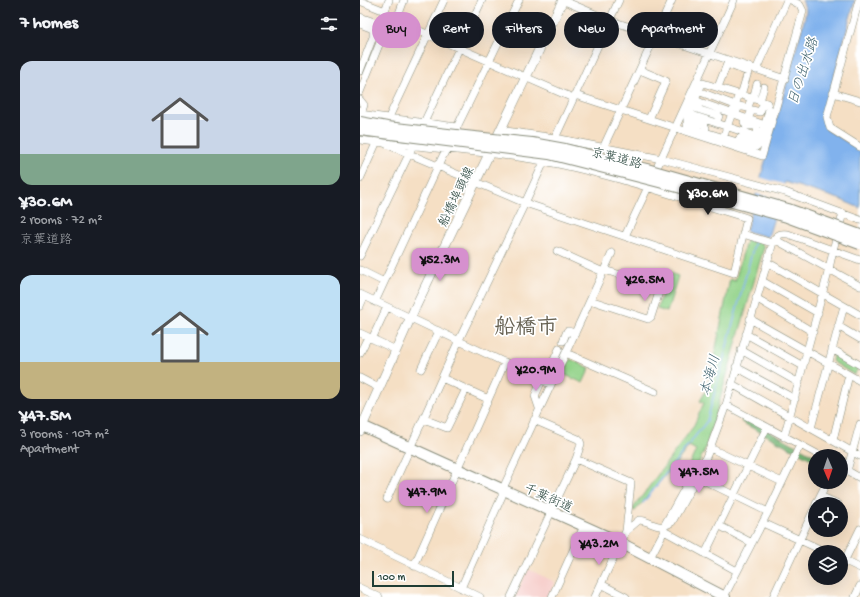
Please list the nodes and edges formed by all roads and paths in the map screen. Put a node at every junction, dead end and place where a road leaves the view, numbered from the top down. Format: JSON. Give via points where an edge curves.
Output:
{"nodes":[{"id":1,"x":389,"y":0,"type":"edge"},
{"id":2,"x":404,"y":0,"type":"edge"},
{"id":3,"x":444,"y":0,"type":"edge"},
{"id":4,"x":482,"y":0,"type":"edge"},
{"id":5,"x":519,"y":0,"type":"edge"},
{"id":6,"x":562,"y":0,"type":"edge"},
{"id":7,"x":619,"y":0,"type":"edge"},
{"id":8,"x":672,"y":0,"type":"edge"},
{"id":9,"x":734,"y":0,"type":"edge"},
{"id":10,"x":787,"y":0,"type":"edge"},
{"id":11,"x":791,"y":0,"type":"edge"},
{"id":12,"x":360,"y":1,"type":"edge"},
{"id":13,"x":859,"y":2,"type":"edge"},
{"id":14,"x":385,"y":11,"type":"joint"},
{"id":15,"x":400,"y":12,"type":"edge"},
{"id":16,"x":476,"y":12,"type":"edge"},
{"id":17,"x":590,"y":12,"type":"edge"},
{"id":18,"x":613,"y":12,"type":"edge"},
{"id":19,"x":667,"y":12,"type":"edge"},
{"id":20,"x":360,"y":17,"type":"edge"},
{"id":21,"x":372,"y":23,"type":"edge"},
{"id":22,"x":360,"y":24,"type":"edge"},
{"id":23,"x":372,"y":29,"type":"edge"},
{"id":24,"x":421,"y":32,"type":"edge"},
{"id":25,"x":428,"y":35,"type":"junction"},
{"id":26,"x":372,"y":40,"type":"edge"},
{"id":27,"x":376,"y":48,"type":"edge"},
{"id":28,"x":459,"y":48,"type":"joint"},
{"id":29,"x":596,"y":48,"type":"edge"},
{"id":30,"x":650,"y":48,"type":"edge"},
{"id":31,"x":691,"y":48,"type":"edge"},
{"id":32,"x":709,"y":54,"type":"junction"},
{"id":33,"x":489,"y":61,"type":"junction"},
{"id":34,"x":640,"y":70,"type":"junction"},
{"id":35,"x":756,"y":70,"type":"junction"},
{"id":36,"x":360,"y":71,"type":"edge"},
{"id":37,"x":526,"y":77,"type":"junction"},
{"id":38,"x":785,"y":79,"type":"junction"},
{"id":39,"x":718,"y":87,"type":"junction"},
{"id":40,"x":698,"y":91,"type":"junction"},
{"id":41,"x":360,"y":92,"type":"edge"},
{"id":42,"x":833,"y":93,"type":"junction"},
{"id":43,"x":740,"y":94,"type":"junction"},
{"id":44,"x":574,"y":96,"type":"junction"},
{"id":45,"x":751,"y":98,"type":"junction"},
{"id":46,"x":360,"y":100,"type":"edge"},
{"id":47,"x":860,"y":100,"type":"edge"},
{"id":48,"x":697,"y":101,"type":"junction"},
{"id":49,"x":762,"y":102,"type":"junction"},
{"id":50,"x":735,"y":105,"type":"junction"},
{"id":51,"x":621,"y":110,"type":"junction"},
{"id":52,"x":709,"y":113,"type":"junction"},
{"id":53,"x":734,"y":114,"type":"junction"},
{"id":54,"x":691,"y":115,"type":"junction"},
{"id":55,"x":360,"y":116,"type":"edge"},
{"id":56,"x":388,"y":118,"type":"junction"},
{"id":57,"x":747,"y":118,"type":"junction"},
{"id":58,"x":649,"y":119,"type":"junction"},
{"id":59,"x":424,"y":122,"type":"junction"},
{"id":60,"x":687,"y":122,"type":"junction"},
{"id":61,"x":765,"y":124,"type":"junction"},
{"id":62,"x":458,"y":126,"type":"junction"},
{"id":63,"x":676,"y":126,"type":"junction"},
{"id":64,"x":727,"y":127,"type":"junction"},
{"id":65,"x":360,"y":130,"type":"edge"},
{"id":66,"x":500,"y":130,"type":"junction"},
{"id":67,"x":705,"y":132,"type":"junction"},
{"id":68,"x":760,"y":137,"type":"junction"},
{"id":69,"x":555,"y":138,"type":"junction"},
{"id":70,"x":723,"y":138,"type":"junction"},
{"id":71,"x":360,"y":140,"type":"edge"},
{"id":72,"x":376,"y":142,"type":"junction"},
{"id":73,"x":860,"y":146,"type":"edge"},
{"id":74,"x":603,"y":148,"type":"junction"},
{"id":75,"x":411,"y":150,"type":"junction"},
{"id":76,"x":446,"y":150,"type":"junction"},
{"id":77,"x":490,"y":153,"type":"junction"},
{"id":78,"x":662,"y":159,"type":"junction"},
{"id":79,"x":543,"y":161,"type":"junction"},
{"id":80,"x":438,"y":166,"type":"junction"},
{"id":81,"x":360,"y":179,"type":"edge"},
{"id":82,"x":476,"y":183,"type":"junction"},
{"id":83,"x":647,"y":188,"type":"junction"},
{"id":84,"x":525,"y":204,"type":"junction"},
{"id":85,"x":843,"y":213,"type":"junction"},
{"id":86,"x":860,"y":220,"type":"edge"},
{"id":87,"x":743,"y":234,"type":"junction"},
{"id":88,"x":860,"y":235,"type":"edge"},
{"id":89,"x":624,"y":236,"type":"junction"},
{"id":90,"x":773,"y":241,"type":"junction"},
{"id":91,"x":860,"y":244,"type":"edge"},
{"id":92,"x":833,"y":250,"type":"junction"},
{"id":93,"x":558,"y":252,"type":"dead end"},
{"id":94,"x":612,"y":253,"type":"dead end"},
{"id":95,"x":360,"y":256,"type":"edge"},
{"id":96,"x":860,"y":260,"type":"edge"},
{"id":97,"x":767,"y":262,"type":"junction"},
{"id":98,"x":829,"y":269,"type":"junction"},
{"id":99,"x":360,"y":270,"type":"edge"},
{"id":100,"x":603,"y":271,"type":"junction"},
{"id":101,"x":762,"y":281,"type":"junction"},
{"id":102,"x":384,"y":282,"type":"junction"},
{"id":103,"x":860,"y":286,"type":"edge"},
{"id":104,"x":823,"y":293,"type":"junction"},
{"id":105,"x":362,"y":296,"type":"edge"},
{"id":106,"x":756,"y":298,"type":"junction"},
{"id":107,"x":590,"y":300,"type":"junction"},
{"id":108,"x":375,"y":302,"type":"junction"},
{"id":109,"x":360,"y":306,"type":"edge"},
{"id":110,"x":844,"y":306,"type":"junction"},
{"id":111,"x":387,"y":307,"type":"junction"},
{"id":112,"x":818,"y":313,"type":"junction"},
{"id":113,"x":860,"y":315,"type":"edge"},
{"id":114,"x":410,"y":319,"type":"junction"},
{"id":115,"x":750,"y":319,"type":"junction"},
{"id":116,"x":838,"y":326,"type":"junction"},
{"id":117,"x":438,"y":331,"type":"junction"},
{"id":118,"x":813,"y":332,"type":"junction"},
{"id":119,"x":360,"y":333,"type":"edge"},
{"id":120,"x":575,"y":334,"type":"junction"},
{"id":121,"x":746,"y":334,"type":"junction"},
{"id":122,"x":370,"y":338,"type":"junction"},
{"id":123,"x":860,"y":339,"type":"edge"},
{"id":124,"x":459,"y":340,"type":"junction"},
{"id":125,"x":563,"y":341,"type":"dead end"},
{"id":126,"x":559,"y":349,"type":"dead end"},
{"id":127,"x":832,"y":349,"type":"junction"},
{"id":128,"x":396,"y":350,"type":"junction"},
{"id":129,"x":741,"y":350,"type":"junction"},
{"id":130,"x":807,"y":351,"type":"junction"},
{"id":131,"x":360,"y":353,"type":"edge"},
{"id":132,"x":566,"y":353,"type":"junction"},
{"id":133,"x":505,"y":362,"type":"junction"},
{"id":134,"x":828,"y":363,"type":"junction"},
{"id":135,"x":860,"y":365,"type":"edge"},
{"id":136,"x":803,"y":366,"type":"junction"},
{"id":137,"x":736,"y":367,"type":"junction"},
{"id":138,"x":421,"y":369,"type":"dead end"},
{"id":139,"x":555,"y":375,"type":"junction"},
{"id":140,"x":849,"y":375,"type":"junction"},
{"id":141,"x":360,"y":378,"type":"edge"},
{"id":142,"x":442,"y":378,"type":"junction"},
{"id":143,"x":542,"y":380,"type":"junction"},
{"id":144,"x":860,"y":381,"type":"edge"},
{"id":145,"x":799,"y":383,"type":"junction"},
{"id":146,"x":550,"y":384,"type":"junction"},
{"id":147,"x":732,"y":384,"type":"junction"},
{"id":148,"x":379,"y":388,"type":"junction"},
{"id":149,"x":466,"y":389,"type":"junction"},
{"id":150,"x":654,"y":392,"type":"dead end"},
{"id":151,"x":488,"y":399,"type":"junction"},
{"id":152,"x":794,"y":399,"type":"junction"},
{"id":153,"x":726,"y":405,"type":"junction"},
{"id":154,"x":539,"y":408,"type":"junction"},
{"id":155,"x":790,"y":416,"type":"junction"},
{"id":156,"x":424,"y":418,"type":"junction"},
{"id":157,"x":534,"y":420,"type":"junction"},
{"id":158,"x":860,"y":424,"type":"edge"},
{"id":159,"x":767,"y":427,"type":"junction"},
{"id":160,"x":361,"y":428,"type":"edge"},
{"id":161,"x":811,"y":428,"type":"junction"},
{"id":162,"x":859,"y":435,"type":"edge"},
{"id":163,"x":784,"y":436,"type":"junction"},
{"id":164,"x":832,"y":440,"type":"junction"},
{"id":165,"x":800,"y":445,"type":"junction"},
{"id":166,"x":410,"y":448,"type":"junction"},
{"id":167,"x":710,"y":448,"type":"junction"},
{"id":168,"x":808,"y":449,"type":"edge"},
{"id":169,"x":852,"y":451,"type":"junction"},
{"id":170,"x":860,"y":456,"type":"edge"},
{"id":171,"x":576,"y":458,"type":"junction"},
{"id":172,"x":848,"y":460,"type":"edge"},
{"id":173,"x":748,"y":467,"type":"junction"},
{"id":174,"x":457,"y":469,"type":"junction"},
{"id":175,"x":848,"y":471,"type":"edge"},
{"id":176,"x":860,"y":478,"type":"edge"},
{"id":177,"x":696,"y":479,"type":"junction"},
{"id":178,"x":782,"y":482,"type":"junction"},
{"id":179,"x":823,"y":489,"type":"edge"},
{"id":180,"x":502,"y":490,"type":"junction"},
{"id":181,"x":734,"y":496,"type":"junction"},
{"id":182,"x":820,"y":496,"type":"edge"},
{"id":183,"x":387,"y":499,"type":"dead end"},
{"id":184,"x":551,"y":512,"type":"junction"},
{"id":185,"x":768,"y":512,"type":"junction"},
{"id":186,"x":808,"y":522,"type":"edge"},
{"id":187,"x":763,"y":523,"type":"junction"},
{"id":188,"x":584,"y":526,"type":"junction"},
{"id":189,"x":720,"y":526,"type":"junction"},
{"id":190,"x":664,"y":528,"type":"junction"},
{"id":191,"x":860,"y":529,"type":"edge"},
{"id":192,"x":626,"y":531,"type":"junction"},
{"id":193,"x":360,"y":539,"type":"edge"},
{"id":194,"x":800,"y":540,"type":"junction"},
{"id":195,"x":620,"y":543,"type":"junction"},
{"id":196,"x":752,"y":543,"type":"junction"},
{"id":197,"x":811,"y":545,"type":"edge"},
{"id":198,"x":848,"y":551,"type":"edge"},
{"id":199,"x":705,"y":554,"type":"junction"},
{"id":200,"x":650,"y":558,"type":"junction"},
{"id":201,"x":848,"y":562,"type":"edge"},
{"id":202,"x":414,"y":566,"type":"junction"},
{"id":203,"x":860,"y":568,"type":"edge"},
{"id":204,"x":738,"y":571,"type":"junction"},
{"id":205,"x":601,"y":584,"type":"junction"},
{"id":206,"x":860,"y":586,"type":"edge"},
{"id":207,"x":360,"y":588,"type":"edge"},
{"id":208,"x":460,"y":588,"type":"junction"},
{"id":209,"x":774,"y":595,"type":"edge"},
{"id":210,"x":379,"y":597,"type":"edge"},
{"id":211,"x":480,"y":597,"type":"edge"},
{"id":212,"x":511,"y":597,"type":"edge"},
{"id":213,"x":552,"y":597,"type":"edge"},
{"id":214,"x":595,"y":597,"type":"edge"},
{"id":215,"x":626,"y":597,"type":"edge"},
{"id":216,"x":725,"y":597,"type":"edge"},
{"id":217,"x":782,"y":597,"type":"edge"},
{"id":218,"x":855,"y":597,"type":"edge"}],
"edges":[{"from":1,"to":14,"type":"street"},
{"from":2,"to":15,"type":"street"},
{"from":3,"to":25,"type":"street"},
{"from":4,"to":16,"type":"street"},
{"from":5,"to":33,"type":"street"},
{"from":6,"to":17,"type":"street"},
{"from":6,"to":37,"type":"main road","name":"船橋埠頭線"},
{"from":7,"to":18,"type":"street"},
{"from":8,"to":19,"type":"street"},
{"from":9,"to":32,"type":"street"},
{"from":10,"to":35,"type":"street"},
{"from":11,"to":38,"type":"street","via":[[800,5],[803,11]]},
{"from":12,"to":14,"type":"street"},
{"from":13,"to":42,"type":"street"},
{"from":20,"to":21,"type":"street"},
{"from":22,"to":23,"type":"street"},
{"from":24,"to":25,"type":"street"},
{"from":25,"to":56,"type":"street"},
{"from":26,"to":36,"type":"street"},
{"from":27,"to":41,"type":"street"},
{"from":28,"to":33,"type":"street"},
{"from":28,"to":59,"type":"street"},
{"from":29,"to":44,"type":"street"},
{"from":30,"to":34,"type":"street"},
{"from":31,"to":32,"type":"street"},
{"from":32,"to":35,"type":"street"},
{"from":32,"to":63,"type":"street"},
{"from":33,"to":37,"type":"street"},
{"from":33,"to":62,"type":"street"},
{"from":34,"to":51,"type":"street"},
{"from":34,"to":58,"type":"street","via":[[666,81]]},
{"from":35,"to":38,"type":"street"},
{"from":37,"to":44,"type":"street"},
{"from":37,"to":66,"type":"main road","name":"船橋埠頭線"},
{"from":38,"to":63,"type":"street","via":[[762,156]]},
{"from":39,"to":40,"type":"street","via":[[704,83]]},
{"from":39,"to":43,"type":"street"},
{"from":39,"to":43,"type":"street","via":[[727,64],[748,72]]},
{"from":40,"to":48,"type":"street"},
{"from":40,"to":50,"type":"street"},
{"from":42,"to":47,"type":"street"},
{"from":42,"to":73,"type":"street","via":[[827,118],[830,128]]},
{"from":43,"to":45,"type":"street"},
{"from":43,"to":50,"type":"street"},
{"from":44,"to":51,"type":"street"},
{"from":44,"to":69,"type":"street"},
{"from":45,"to":49,"type":"street"},
{"from":45,"to":49,"type":"street","via":[[758,85]]},
{"from":45,"to":53,"type":"street","via":[[748,108],[739,106]]},
{"from":46,"to":55,"type":"street","via":[[364,105]]},
{"from":48,"to":52,"type":"street","via":[[698,108]]},
{"from":48,"to":54,"type":"street"},
{"from":49,"to":57,"type":"street","via":[[760,112],[752,110]]},
{"from":49,"to":61,"type":"street","via":[[769,106]]},
{"from":50,"to":53,"type":"street"},
{"from":51,"to":58,"type":"street"},
{"from":51,"to":74,"type":"street"},
{"from":52,"to":53,"type":"street"},
{"from":52,"to":54,"type":"street"},
{"from":52,"to":64,"type":"street","via":[[716,123]]},
{"from":53,"to":57,"type":"street"},
{"from":53,"to":64,"type":"street"},
{"from":54,"to":60,"type":"street"},
{"from":54,"to":67,"type":"street","via":[[693,122],[704,124]]},
{"from":55,"to":56,"type":"street"},
{"from":55,"to":88,"type":"highway","name":"京葉道路","bridge":true,"via":[[458,135],[565,149],[788,209]]},
{"from":56,"to":59,"type":"street"},
{"from":56,"to":72,"type":"street"},
{"from":57,"to":61,"type":"street"},
{"from":57,"to":68,"type":"street","via":[[744,122],[746,126],[756,126]]},
{"from":58,"to":63,"type":"street"},
{"from":59,"to":62,"type":"street"},
{"from":59,"to":75,"type":"street"},
{"from":60,"to":63,"type":"street"},
{"from":60,"to":67,"type":"street","via":[[689,127]]},
{"from":61,"to":68,"type":"street"},
{"from":62,"to":76,"type":"street"},
{"from":63,"to":78,"type":"street"},
{"from":64,"to":68,"type":"street"},
{"from":64,"to":70,"type":"street"},
{"from":65,"to":91,"type":"highway","name":"京葉道路","bridge":true,"via":[[549,154],[787,217]]},
{"from":66,"to":69,"type":"street"},
{"from":66,"to":77,"type":"main road","name":"船橋埠頭線"},
{"from":67,"to":70,"type":"street"},
{"from":68,"to":70,"type":"street","via":[[751,142],[742,136],[738,142]]},
{"from":69,"to":74,"type":"street"},
{"from":69,"to":79,"type":"street"},
{"from":71,"to":72,"type":"street"},
{"from":72,"to":75,"type":"street"},
{"from":72,"to":81,"type":"street"},
{"from":74,"to":78,"type":"street"},
{"from":75,"to":76,"type":"street"},
{"from":75,"to":80,"type":"street"},
{"from":75,"to":95,"type":"street"},
{"from":76,"to":77,"type":"street"},
{"from":76,"to":80,"type":"street"},
{"from":77,"to":79,"type":"street"},
{"from":77,"to":82,"type":"main road","name":"船橋埠頭線"},
{"from":78,"to":83,"type":"street"},
{"from":78,"to":85,"type":"street","via":[[785,192]]},
{"from":79,"to":83,"type":"street"},
{"from":79,"to":84,"type":"street"},
{"from":80,"to":82,"type":"street"},
{"from":80,"to":102,"type":"street"},
{"from":82,"to":84,"type":"street"},
{"from":82,"to":114,"type":"main road","name":"船橋埠頭線"},
{"from":83,"to":87,"type":"street","via":[[747,218]]},
{"from":83,"to":89,"type":"street"},
{"from":84,"to":89,"type":"street"},
{"from":84,"to":124,"type":"street"},
{"from":85,"to":86,"type":"street"},
{"from":85,"to":92,"type":"street"},
{"from":87,"to":89,"type":"street","via":[[734,273]]},
{"from":87,"to":90,"type":"street"},
{"from":90,"to":92,"type":"street","via":[[778,234],[783,233]]},
{"from":90,"to":97,"type":"street"},
{"from":90,"to":98,"type":"street"},
{"from":92,"to":96,"type":"street"},
{"from":92,"to":98,"type":"street"},
{"from":93,"to":100,"type":"street"},
{"from":94,"to":100,"type":"street"},
{"from":97,"to":101,"type":"street"},
{"from":97,"to":104,"type":"street"},
{"from":98,"to":103,"type":"street"},
{"from":98,"to":104,"type":"street"},
{"from":99,"to":102,"type":"street"},
{"from":100,"to":107,"type":"street"},
{"from":100,"to":107,"type":"street","via":[[659,286],[651,317],[648,319]]},
{"from":101,"to":106,"type":"street"},
{"from":101,"to":112,"type":"street"},
{"from":102,"to":108,"type":"street"},
{"from":104,"to":110,"type":"street"},
{"from":104,"to":112,"type":"street"},
{"from":105,"to":108,"type":"street"},
{"from":105,"to":109,"type":"street"},
{"from":106,"to":115,"type":"street"},
{"from":106,"to":118,"type":"street"},
{"from":107,"to":120,"type":"street"},
{"from":108,"to":111,"type":"street"},
{"from":110,"to":113,"type":"street"},
{"from":110,"to":116,"type":"street"},
{"from":111,"to":114,"type":"street"},
{"from":111,"to":122,"type":"street"},
{"from":112,"to":118,"type":"street"},
{"from":114,"to":117,"type":"street"},
{"from":114,"to":128,"type":"main road","name":"船橋埠頭線"},
{"from":115,"to":121,"type":"street"},
{"from":115,"to":130,"type":"street"},
{"from":116,"to":123,"type":"street"},
{"from":116,"to":127,"type":"street"},
{"from":117,"to":124,"type":"street"},
{"from":117,"to":138,"type":"street"},
{"from":118,"to":130,"type":"street"},
{"from":119,"to":122,"type":"street"},
{"from":120,"to":125,"type":"street","via":[[567,331]]},
{"from":120,"to":132,"type":"street"},
{"from":121,"to":129,"type":"street"},
{"from":121,"to":136,"type":"street"},
{"from":122,"to":128,"type":"street"},
{"from":122,"to":131,"type":"street"},
{"from":124,"to":133,"type":"street"},
{"from":124,"to":142,"type":"street"},
{"from":126,"to":139,"type":"street","via":[[553,362]]},
{"from":127,"to":134,"type":"street"},
{"from":127,"to":135,"type":"street"},
{"from":128,"to":148,"type":"main road","name":"船橋埠頭線"},
{"from":129,"to":137,"type":"street"},
{"from":129,"to":145,"type":"street"},
{"from":130,"to":134,"type":"street"},
{"from":130,"to":136,"type":"street"},
{"from":132,"to":139,"type":"street"},
{"from":132,"to":150,"type":"street"},
{"from":133,"to":143,"type":"street"},
{"from":133,"to":151,"type":"street"},
{"from":134,"to":140,"type":"street"},
{"from":134,"to":161,"type":"street"},
{"from":136,"to":145,"type":"street"},
{"from":137,"to":147,"type":"street"},
{"from":137,"to":152,"type":"street"},
{"from":139,"to":146,"type":"street"},
{"from":140,"to":144,"type":"street"},
{"from":140,"to":164,"type":"street"},
{"from":141,"to":148,"type":"street"},
{"from":142,"to":149,"type":"street"},
{"from":142,"to":156,"type":"street"},
{"from":143,"to":146,"type":"street"},
{"from":143,"to":154,"type":"street","via":[[534,396]]},
{"from":145,"to":152,"type":"street"},
{"from":146,"to":154,"type":"street"},
{"from":147,"to":153,"type":"street"},
{"from":147,"to":155,"type":"street"},
{"from":148,"to":160,"type":"main road","name":"船橋埠頭線"},
{"from":149,"to":151,"type":"street"},
{"from":149,"to":156,"type":"street","via":[[447,428]]},
{"from":151,"to":174,"type":"street"},
{"from":152,"to":155,"type":"street"},
{"from":153,"to":159,"type":"street"},
{"from":153,"to":167,"type":"street"},
{"from":154,"to":157,"type":"street"},
{"from":155,"to":161,"type":"street"},
{"from":155,"to":163,"type":"street"},
{"from":156,"to":166,"type":"street"},
{"from":157,"to":171,"type":"street","via":[[580,441]]},
{"from":157,"to":180,"type":"street"},
{"from":158,"to":162,"type":"street"},
{"from":159,"to":163,"type":"street"},
{"from":159,"to":173,"type":"street"},
{"from":160,"to":166,"type":"highway","name":"千葉街道"},
{"from":161,"to":164,"type":"street"},
{"from":162,"to":169,"type":"street"},
{"from":163,"to":165,"type":"street"},
{"from":164,"to":169,"type":"street"},
{"from":165,"to":168,"type":"street"},
{"from":165,"to":178,"type":"street"},
{"from":166,"to":174,"type":"highway","name":"千葉街道"},
{"from":166,"to":183,"type":"street"},
{"from":167,"to":173,"type":"street"},
{"from":167,"to":177,"type":"street"},
{"from":169,"to":170,"type":"street"},
{"from":169,"to":172,"type":"street"},
{"from":171,"to":184,"type":"street"},
{"from":171,"to":192,"type":"street","via":[[632,483]]},
{"from":173,"to":178,"type":"street"},
{"from":173,"to":181,"type":"street"},
{"from":174,"to":180,"type":"highway","name":"千葉街道"},
{"from":174,"to":202,"type":"street"},
{"from":175,"to":176,"type":"street"},
{"from":177,"to":181,"type":"street"},
{"from":177,"to":190,"type":"street","via":[[690,479]]},
{"from":178,"to":185,"type":"street"},
{"from":179,"to":182,"type":"street"},
{"from":180,"to":184,"type":"highway","name":"千葉街道"},
{"from":180,"to":208,"type":"street","via":[[502,496]]},
{"from":181,"to":185,"type":"street"},
{"from":181,"to":189,"type":"street"},
{"from":184,"to":188,"type":"highway","name":"千葉街道"},
{"from":184,"to":212,"type":"street"},
{"from":185,"to":187,"type":"street"},
{"from":186,"to":194,"type":"street"},
{"from":187,"to":194,"type":"street"},
{"from":187,"to":196,"type":"street"},
{"from":188,"to":195,"type":"highway","name":"千葉街道"},
{"from":188,"to":213,"type":"street"},
{"from":189,"to":196,"type":"street"},
{"from":189,"to":199,"type":"street"},
{"from":190,"to":192,"type":"street","via":[[639,520]]},
{"from":190,"to":199,"type":"street"},
{"from":190,"to":200,"type":"street"},
{"from":191,"to":198,"type":"street"},
{"from":192,"to":195,"type":"street"},
{"from":193,"to":202,"type":"street"},
{"from":194,"to":197,"type":"street"},
{"from":194,"to":209,"type":"street"},
{"from":195,"to":200,"type":"highway","name":"千葉街道"},
{"from":195,"to":205,"type":"street"},
{"from":196,"to":204,"type":"street"},
{"from":199,"to":204,"type":"street"},
{"from":200,"to":216,"type":"highway","name":"千葉街道"},
{"from":201,"to":203,"type":"street"},
{"from":202,"to":208,"type":"street"},
{"from":204,"to":216,"type":"street"},
{"from":205,"to":214,"type":"street"},
{"from":205,"to":215,"type":"street"},
{"from":206,"to":218,"type":"street"},
{"from":207,"to":210,"type":"street"},
{"from":208,"to":211,"type":"street"},
{"from":209,"to":217,"type":"street"}]}
